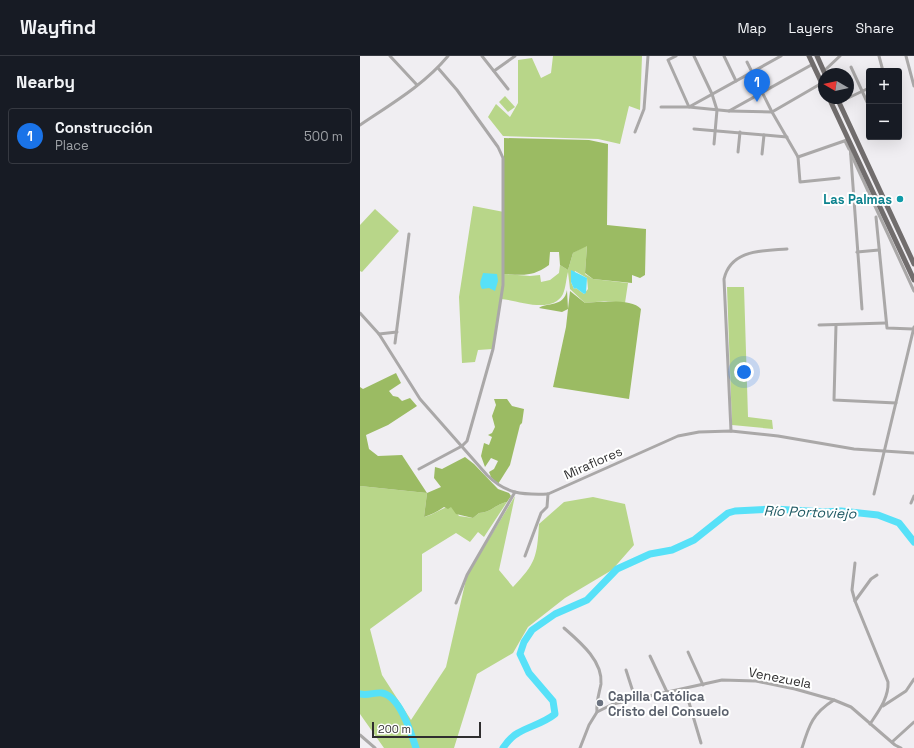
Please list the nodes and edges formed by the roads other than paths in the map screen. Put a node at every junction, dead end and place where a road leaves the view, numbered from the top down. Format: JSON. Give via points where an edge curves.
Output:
{"nodes":[{"id":1,"x":390,"y":56,"type":"edge"},
{"id":2,"x":448,"y":56,"type":"edge"},
{"id":3,"x":482,"y":56,"type":"edge"},
{"id":4,"x":515,"y":56,"type":"edge"},
{"id":5,"x":648,"y":56,"type":"edge"},
{"id":6,"x":676,"y":56,"type":"edge"},
{"id":7,"x":694,"y":56,"type":"edge"},
{"id":8,"x":724,"y":56,"type":"edge"},
{"id":9,"x":781,"y":56,"type":"edge"},
{"id":10,"x":809,"y":56,"type":"edge"},
{"id":11,"x":840,"y":56,"type":"edge"},
{"id":12,"x":879,"y":56,"type":"edge"},
{"id":13,"x":906,"y":56,"type":"edge"},
{"id":14,"x":819,"y":57,"type":"edge"},
{"id":15,"x":747,"y":62,"type":"dead end"},
{"id":16,"x":813,"y":64,"type":"junction"},
{"id":17,"x":851,"y":67,"type":"dead end"},
{"id":18,"x":438,"y":68,"type":"junction"},
{"id":19,"x":823,"y":68,"type":"edge"},
{"id":20,"x":828,"y":68,"type":"edge"},
{"id":21,"x":882,"y":68,"type":"edge"},
{"id":22,"x":494,"y":71,"type":"junction"},
{"id":23,"x":752,"y":72,"type":"junction"},
{"id":24,"x":818,"y":75,"type":"edge"},
{"id":25,"x":736,"y":81,"type":"junction"},
{"id":26,"x":417,"y":85,"type":"junction"},
{"id":27,"x":914,"y":86,"type":"edge"},
{"id":28,"x":508,"y":89,"type":"dead end"},
{"id":29,"x":818,"y":89,"type":"edge"},
{"id":30,"x":866,"y":89,"type":"edge"},
{"id":31,"x":862,"y":91,"type":"junction"},
{"id":32,"x":763,"y":92,"type":"junction"},
{"id":33,"x":712,"y":94,"type":"junction"},
{"id":34,"x":854,"y":95,"type":"edge"},
{"id":35,"x":866,"y":100,"type":"edge"},
{"id":36,"x":832,"y":104,"type":"edge"},
{"id":37,"x":840,"y":104,"type":"edge"},
{"id":38,"x":661,"y":107,"type":"dead end"},
{"id":39,"x":689,"y":107,"type":"junction"},
{"id":40,"x":717,"y":110,"type":"junction"},
{"id":41,"x":729,"y":111,"type":"junction"},
{"id":42,"x":772,"y":112,"type":"junction"},
{"id":43,"x":360,"y":124,"type":"edge"},
{"id":44,"x":694,"y":129,"type":"dead end"},
{"id":45,"x":715,"y":130,"type":"junction"},
{"id":46,"x":635,"y":132,"type":"dead end"},
{"id":47,"x":740,"y":132,"type":"junction"},
{"id":48,"x":764,"y":135,"type":"junction"},
{"id":49,"x":787,"y":137,"type":"junction"},
{"id":50,"x":848,"y":141,"type":"junction"},
{"id":51,"x":714,"y":144,"type":"dead end"},
{"id":52,"x":850,"y":151,"type":"junction"},
{"id":53,"x":738,"y":152,"type":"dead end"},
{"id":54,"x":762,"y":154,"type":"dead end"},
{"id":55,"x":798,"y":157,"type":"junction"},
{"id":56,"x":839,"y":178,"type":"dead end"},
{"id":57,"x":876,"y":217,"type":"dead end"},
{"id":58,"x":885,"y":223,"type":"junction"},
{"id":59,"x":877,"y":228,"type":"junction"},
{"id":60,"x":409,"y":234,"type":"dead end"},
{"id":61,"x":788,"y":249,"type":"dead end"},
{"id":62,"x":880,"y":250,"type":"junction"},
{"id":63,"x":857,"y":252,"type":"junction"},
{"id":64,"x":914,"y":262,"type":"edge"},
{"id":65,"x":914,"y":280,"type":"edge"},
{"id":66,"x":914,"y":291,"type":"edge"},
{"id":67,"x":862,"y":309,"type":"dead end"},
{"id":68,"x":360,"y":314,"type":"edge"},
{"id":69,"x":886,"y":324,"type":"junction"},
{"id":70,"x":819,"y":325,"type":"dead end"},
{"id":71,"x":836,"y":325,"type":"junction"},
{"id":72,"x":914,"y":328,"type":"edge"},
{"id":73,"x":397,"y":332,"type":"junction"},
{"id":74,"x":380,"y":334,"type":"junction"},
{"id":75,"x":396,"y":343,"type":"dead end"},
{"id":76,"x":896,"y":403,"type":"junction"},
{"id":77,"x":731,"y":431,"type":"junction"},
{"id":78,"x":462,"y":446,"type":"junction"},
{"id":79,"x":886,"y":450,"type":"junction"},
{"id":80,"x":914,"y":452,"type":"edge"},
{"id":81,"x":419,"y":469,"type":"dead end"},
{"id":82,"x":515,"y":492,"type":"junction"},
{"id":83,"x":548,"y":494,"type":"junction"},
{"id":84,"x":874,"y":494,"type":"dead end"},
{"id":85,"x":914,"y":496,"type":"edge"},
{"id":86,"x":911,"y":503,"type":"dead end"},
{"id":87,"x":525,"y":556,"type":"dead end"},
{"id":88,"x":855,"y":563,"type":"dead end"},
{"id":89,"x":877,"y":575,"type":"dead end"},
{"id":90,"x":855,"y":601,"type":"junction"},
{"id":91,"x":456,"y":603,"type":"dead end"},
{"id":92,"x":564,"y":628,"type":"dead end"},
{"id":93,"x":688,"y":652,"type":"dead end"},
{"id":94,"x":650,"y":656,"type":"dead end"},
{"id":95,"x":626,"y":670,"type":"dead end"},
{"id":96,"x":914,"y":679,"type":"edge"},
{"id":97,"x":703,"y":685,"type":"junction"},
{"id":98,"x":685,"y":688,"type":"junction"},
{"id":99,"x":667,"y":692,"type":"junction"},
{"id":100,"x":635,"y":698,"type":"junction"},
{"id":101,"x":834,"y":700,"type":"junction"},
{"id":102,"x":882,"y":706,"type":"junction"},
{"id":103,"x":597,"y":712,"type":"junction"},
{"id":104,"x":914,"y":722,"type":"edge"},
{"id":105,"x":870,"y":724,"type":"junction"},
{"id":106,"x":360,"y":735,"type":"edge"},
{"id":107,"x":892,"y":742,"type":"junction"},
{"id":108,"x":701,"y":743,"type":"dead end"},
{"id":109,"x":375,"y":748,"type":"edge"},
{"id":110,"x":580,"y":748,"type":"edge"},
{"id":111,"x":802,"y":748,"type":"edge"},
{"id":112,"x":901,"y":748,"type":"edge"}],
"edges":[{"from":1,"to":26,"type":"street"},
{"from":2,"to":18,"type":"street"},
{"from":3,"to":22,"type":"street"},
{"from":4,"to":22,"type":"street"},
{"from":5,"to":46,"type":"street","via":[[644,109]]},
{"from":6,"to":39,"type":"street","via":[[668,60]]},
{"from":7,"to":33,"type":"street"},
{"from":8,"to":25,"type":"street"},
{"from":9,"to":23,"type":"street"},
{"from":10,"to":16,"type":"main road"},
{"from":11,"to":20,"type":"street"},
{"from":12,"to":21,"type":"street"},
{"from":13,"to":27,"type":"street"},
{"from":14,"to":19,"type":"main road"},
{"from":15,"to":23,"type":"street"},
{"from":16,"to":24,"type":"main road"},
{"from":16,"to":32,"type":"street"},
{"from":17,"to":31,"type":"street"},
{"from":18,"to":26,"type":"street"},
{"from":18,"to":78,"type":"street","via":[[475,114],[503,158],[504,274],[493,349],[469,435]]},
{"from":22,"to":28,"type":"street"},
{"from":23,"to":25,"type":"street"},
{"from":23,"to":32,"type":"street"},
{"from":25,"to":33,"type":"street"},
{"from":26,"to":43,"type":"street"},
{"from":29,"to":42,"type":"street"},
{"from":30,"to":31,"type":"street"},
{"from":31,"to":34,"type":"street"},
{"from":31,"to":35,"type":"street"},
{"from":32,"to":41,"type":"street"},
{"from":32,"to":42,"type":"street"},
{"from":33,"to":39,"type":"street"},
{"from":33,"to":40,"type":"street"},
{"from":36,"to":50,"type":"main road"},
{"from":37,"to":64,"type":"main road"},
{"from":38,"to":39,"type":"street"},
{"from":39,"to":40,"type":"street"},
{"from":40,"to":41,"type":"street"},
{"from":40,"to":45,"type":"street"},
{"from":41,"to":42,"type":"street"},
{"from":42,"to":49,"type":"street"},
{"from":44,"to":45,"type":"street"},
{"from":45,"to":47,"type":"street"},
{"from":45,"to":51,"type":"street"},
{"from":47,"to":48,"type":"street"},
{"from":47,"to":53,"type":"street"},
{"from":48,"to":49,"type":"street"},
{"from":48,"to":54,"type":"street"},
{"from":49,"to":55,"type":"street"},
{"from":50,"to":52,"type":"street"},
{"from":50,"to":55,"type":"street"},
{"from":50,"to":58,"type":"main road"},
{"from":52,"to":58,"type":"street"},
{"from":52,"to":63,"type":"street"},
{"from":55,"to":56,"type":"street","via":[[800,182]]},
{"from":57,"to":59,"type":"street"},
{"from":58,"to":59,"type":"street"},
{"from":58,"to":65,"type":"main road"},
{"from":58,"to":66,"type":"street"},
{"from":59,"to":62,"type":"street"},
{"from":60,"to":73,"type":"street"},
{"from":61,"to":77,"type":"street","via":[[744,254],[732,262],[725,272]]},
{"from":62,"to":63,"type":"street"},
{"from":62,"to":69,"type":"street"},
{"from":63,"to":67,"type":"street"},
{"from":68,"to":74,"type":"street","name":"Miraflores"},
{"from":69,"to":71,"type":"street"},
{"from":69,"to":72,"type":"street","via":[[887,328]]},
{"from":70,"to":71,"type":"street"},
{"from":71,"to":76,"type":"street","via":[[834,400]]},
{"from":72,"to":76,"type":"street"},
{"from":73,"to":74,"type":"street"},
{"from":73,"to":75,"type":"street"},
{"from":74,"to":78,"type":"street","name":"Miraflores","via":[[420,399]]},
{"from":76,"to":79,"type":"street"},
{"from":77,"to":79,"type":"street","name":"Miraflores","via":[[854,449]]},
{"from":77,"to":83,"type":"street","name":"Miraflores","via":[[699,432],[678,436]]},
{"from":78,"to":81,"type":"street"},
{"from":78,"to":82,"type":"street","name":"Miraflores","via":[[498,486]]},
{"from":79,"to":80,"type":"street","name":"Miraflores"},
{"from":79,"to":84,"type":"street"},
{"from":82,"to":83,"type":"street","name":"Miraflores"},
{"from":82,"to":91,"type":"street","via":[[467,575]]},
{"from":83,"to":87,"type":"street","via":[[547,507],[541,513]]},
{"from":85,"to":86,"type":"street"},
{"from":88,"to":90,"type":"street","via":[[852,590]]},
{"from":89,"to":90,"type":"street"},
{"from":90,"to":102,"type":"street","via":[[888,682]]},
{"from":92,"to":103,"type":"street","via":[[598,665],[601,684]]},
{"from":93,"to":97,"type":"street"},
{"from":94,"to":99,"type":"street"},
{"from":95,"to":100,"type":"street"},
{"from":96,"to":102,"type":"street","via":[[906,691]]},
{"from":97,"to":98,"type":"street","name":"Venezuela"},
{"from":97,"to":101,"type":"street","name":"Venezuela","via":[[722,680],[756,681]]},
{"from":98,"to":99,"type":"street","name":"Venezuela"},
{"from":98,"to":108,"type":"street"},
{"from":99,"to":100,"type":"street","name":"Venezuela"},
{"from":100,"to":103,"type":"street","name":"Venezuela"},
{"from":101,"to":105,"type":"street","name":"Venezuela","via":[[852,707]]},
{"from":101,"to":111,"type":"street","via":[[822,708],[813,719]]},
{"from":102,"to":105,"type":"street"},
{"from":103,"to":110,"type":"street"},
{"from":104,"to":107,"type":"street"},
{"from":105,"to":107,"type":"street","name":"Venezuela"},
{"from":106,"to":109,"type":"street"},
{"from":107,"to":112,"type":"street","name":"Venezuela"}]}
